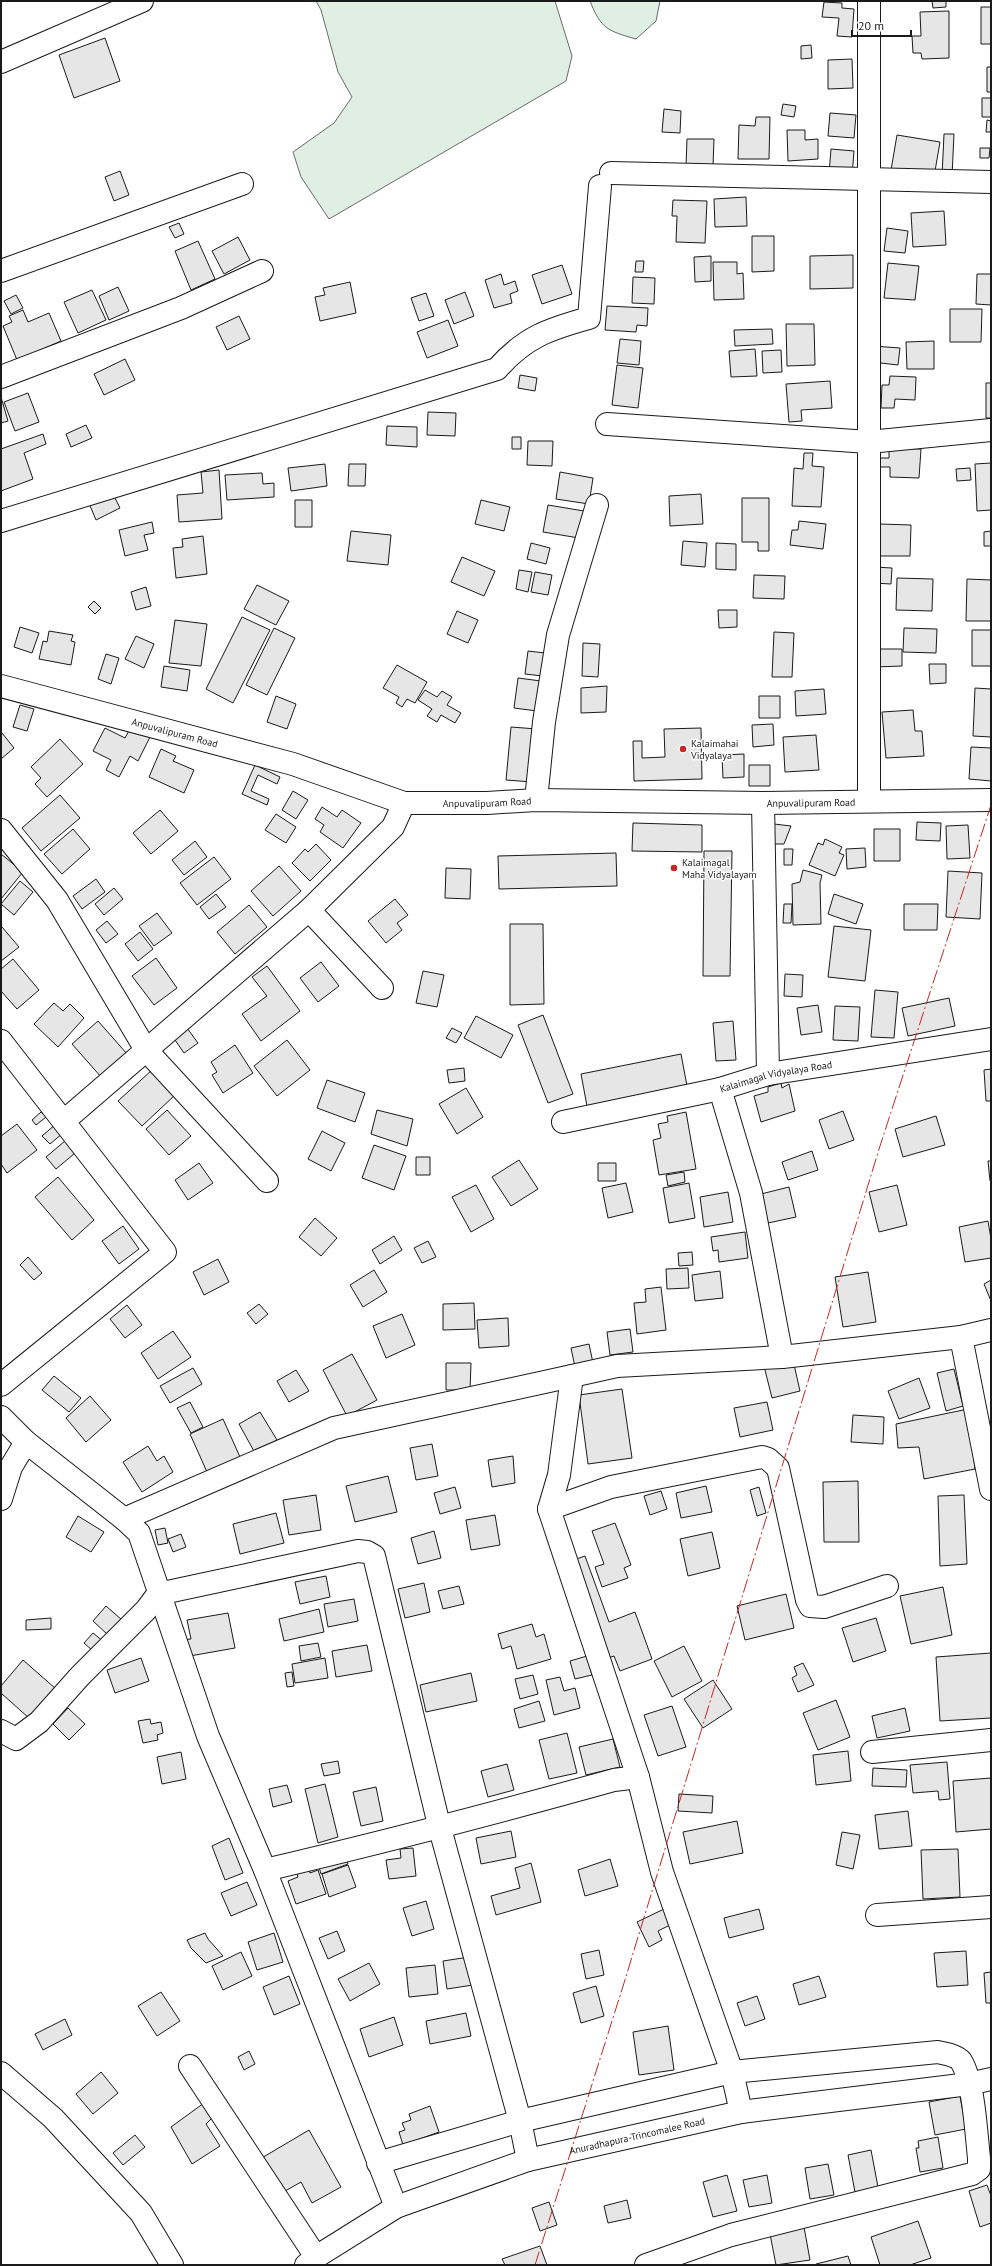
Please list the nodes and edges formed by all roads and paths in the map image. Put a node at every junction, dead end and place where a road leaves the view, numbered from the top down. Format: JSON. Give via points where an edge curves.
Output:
{"nodes":[{"id":1,"x":142,"y":1,"type":"edge"},
{"id":2,"x":869,"y":1,"type":"edge"},
{"id":3,"x":1,"y":62,"type":"edge"},
{"id":4,"x":868,"y":179,"type":"junction"},
{"id":5,"x":991,"y":182,"type":"edge"},
{"id":6,"x":242,"y":184,"type":"dead end"},
{"id":7,"x":1,"y":271,"type":"edge"},
{"id":8,"x":262,"y":271,"type":"dead end"},
{"id":9,"x":1,"y":377,"type":"edge"},
{"id":10,"x":607,"y":424,"type":"dead end"},
{"id":11,"x":991,"y":430,"type":"edge"},
{"id":12,"x":870,"y":442,"type":"junction"},
{"id":13,"x":597,"y":505,"type":"dead end"},
{"id":14,"x":1,"y":521,"type":"edge"},
{"id":15,"x":1,"y":686,"type":"edge"},
{"id":16,"x":536,"y":800,"type":"junction"},
{"id":17,"x":991,"y":800,"type":"edge"},
{"id":18,"x":869,"y":801,"type":"junction"},
{"id":19,"x":404,"y":803,"type":"junction"},
{"id":20,"x":763,"y":803,"type":"junction"},
{"id":21,"x":1,"y":830,"type":"edge"},
{"id":22,"x":309,"y":910,"type":"junction"},
{"id":23,"x":382,"y":988,"type":"dead end"},
{"id":24,"x":991,"y":1039,"type":"edge"},
{"id":25,"x":1,"y":1040,"type":"edge"},
{"id":26,"x":146,"y":1050,"type":"junction"},
{"id":27,"x":768,"y":1074,"type":"junction"},
{"id":28,"x":720,"y":1089,"type":"junction"},
{"id":29,"x":64,"y":1121,"type":"junction"},
{"id":30,"x":563,"y":1122,"type":"dead end"},
{"id":31,"x":267,"y":1181,"type":"dead end"},
{"id":32,"x":991,"y":1330,"type":"edge"},
{"id":33,"x":961,"y":1337,"type":"junction"},
{"id":34,"x":782,"y":1357,"type":"junction"},
{"id":35,"x":572,"y":1376,"type":"junction"},
{"id":36,"x":1,"y":1385,"type":"edge"},
{"id":37,"x":1,"y":1417,"type":"edge"},
{"id":38,"x":26,"y":1442,"type":"junction"},
{"id":39,"x":991,"y":1488,"type":"edge"},
{"id":40,"x":1,"y":1499,"type":"edge"},
{"id":41,"x":549,"y":1509,"type":"junction"},
{"id":42,"x":124,"y":1519,"type":"junction"},
{"id":43,"x":887,"y":1586,"type":"dead end"},
{"id":44,"x":158,"y":1594,"type":"junction"},
{"id":45,"x":1,"y":1731,"type":"edge"},
{"id":46,"x":991,"y":1740,"type":"edge"},
{"id":47,"x":872,"y":1752,"type":"dead end"},
{"id":48,"x":638,"y":1777,"type":"junction"},
{"id":49,"x":439,"y":1826,"type":"junction"},
{"id":50,"x":264,"y":1870,"type":"junction"},
{"id":51,"x":991,"y":1907,"type":"edge"},
{"id":52,"x":877,"y":1915,"type":"dead end"},
{"id":53,"x":190,"y":2066,"type":"dead end"},
{"id":54,"x":732,"y":2072,"type":"junction"},
{"id":55,"x":1,"y":2073,"type":"edge"},
{"id":56,"x":991,"y":2079,"type":"edge"},
{"id":57,"x":969,"y":2084,"type":"junction"},
{"id":58,"x":741,"y":2112,"type":"junction"},
{"id":59,"x":520,"y":2121,"type":"junction"},
{"id":60,"x":528,"y":2160,"type":"junction"},
{"id":61,"x":378,"y":2163,"type":"junction"},
{"id":62,"x":396,"y":2207,"type":"junction"},
{"id":63,"x":311,"y":2261,"type":"edge"},
{"id":64,"x":172,"y":2265,"type":"edge"},
{"id":65,"x":646,"y":2265,"type":"edge"}],
"edges":[{"from":1,"to":3,"type":"main road"},
{"from":2,"to":4,"type":"main road"},
{"from":4,"to":5,"type":"main road"},
{"from":4,"to":12,"type":"main road"},
{"from":4,"to":14,"type":"main road","via":[[605,179],[589,318],[556,327],[531,339],[513,351],[497,369]]},
{"from":6,"to":7,"type":"main road"},
{"from":8,"to":9,"type":"main road","via":[[181,308]]},
{"from":10,"to":12,"type":"main road"},
{"from":11,"to":12,"type":"main road"},
{"from":12,"to":18,"type":"main road"},
{"from":13,"to":16,"type":"main road","via":[[558,636],[544,722]]},
{"from":15,"to":19,"type":"main road","name":"Anpuvalipuram Road","via":[[293,764]]},
{"from":16,"to":19,"type":"main road","name":"Anpuvalipuram Road","via":[[487,804]]},
{"from":16,"to":20,"type":"main road","name":"Anpuvalipuram Road"},
{"from":17,"to":18,"type":"main road","name":"Anpuvalipuram Road"},
{"from":18,"to":20,"type":"main road","name":"Anpuvalipuram Road"},
{"from":19,"to":22,"type":"main road","via":[[393,827]]},
{"from":20,"to":27,"type":"main road"},
{"from":21,"to":26,"type":"main road","via":[[57,900]]},
{"from":22,"to":23,"type":"main road"},
{"from":22,"to":26,"type":"main road"},
{"from":24,"to":27,"type":"main road","name":"Kalaimagal Vidyalaya Road"},
{"from":25,"to":29,"type":"main road"},
{"from":26,"to":29,"type":"main road"},
{"from":26,"to":31,"type":"main road"},
{"from":27,"to":28,"type":"main road","name":"Kalaimagal Vidyalaya Road"},
{"from":28,"to":30,"type":"main road","name":"Kalaimagal Vidyalaya Road"},
{"from":28,"to":34,"type":"main road","via":[[751,1193]]},
{"from":29,"to":36,"type":"main road","via":[[165,1252]]},
{"from":32,"to":33,"type":"main road"},
{"from":33,"to":34,"type":"main road"},
{"from":33,"to":39,"type":"main road"},
{"from":34,"to":35,"type":"main road","via":[[617,1366]]},
{"from":35,"to":41,"type":"main road","via":[[559,1475]]},
{"from":35,"to":42,"type":"main road","via":[[334,1428]]},
{"from":37,"to":38,"type":"main road"},
{"from":38,"to":40,"type":"main road","via":[[11,1467]]},
{"from":38,"to":42,"type":"main road"},
{"from":41,"to":43,"type":"main road","via":[[611,1487],[762,1457],[778,1468],[810,1606],[824,1607]]},
{"from":41,"to":48,"type":"main road"},
{"from":42,"to":44,"type":"main road","via":[[139,1533]]},
{"from":44,"to":45,"type":"main road","via":[[146,1610],[80,1676],[39,1722],[16,1739]]},
{"from":44,"to":49,"type":"main road","via":[[358,1551],[374,1556]]},
{"from":44,"to":50,"type":"main road","via":[[208,1736]]},
{"from":46,"to":47,"type":"main road"},
{"from":48,"to":49,"type":"main road","via":[[614,1780]]},
{"from":48,"to":54,"type":"main road","via":[[662,1872]]},
{"from":49,"to":50,"type":"main road"},
{"from":49,"to":59,"type":"main road"},
{"from":50,"to":61,"type":"main road"},
{"from":51,"to":52,"type":"main road"},
{"from":53,"to":63,"type":"main road"},
{"from":54,"to":57,"type":"main road","via":[[938,2052],[960,2060]]},
{"from":54,"to":58,"type":"main road"},
{"from":54,"to":59,"type":"main road"},
{"from":55,"to":64,"type":"main road","via":[[53,2118],[141,2213]]},
{"from":56,"to":57,"type":"main road","name":"Anuradhapura-Trincomalee Road"},
{"from":57,"to":58,"type":"main road","name":"Anuradhapura-Trincomalee Road"},
{"from":57,"to":65,"type":"main road","via":[[979,2158],[979,2169],[972,2174],[731,2235]]},
{"from":58,"to":60,"type":"main road","name":"Anuradhapura-Trincomalee Road"},
{"from":59,"to":60,"type":"main road"},
{"from":59,"to":61,"type":"main road"},
{"from":60,"to":62,"type":"main road","name":"Anuradhapura-Trincomalee Road"},
{"from":61,"to":62,"type":"main road"},
{"from":62,"to":63,"type":"main road","name":"Anuradhapura-Trincomalee Road"}]}
